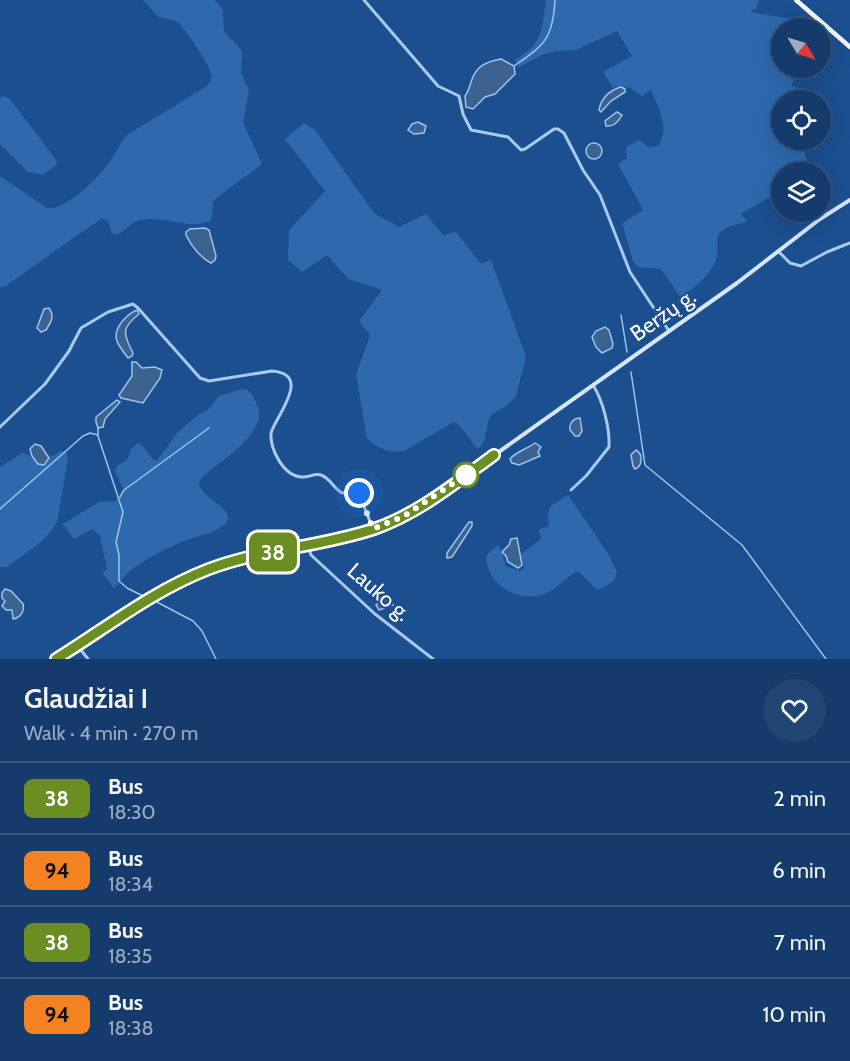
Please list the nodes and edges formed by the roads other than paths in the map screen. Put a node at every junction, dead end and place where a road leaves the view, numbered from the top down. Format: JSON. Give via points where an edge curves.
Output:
{"nodes":[{"id":1,"x":364,"y":0,"type":"edge"},
{"id":2,"x":796,"y":0,"type":"edge"},
{"id":3,"x":850,"y":47,"type":"edge"},
{"id":4,"x":850,"y":200,"type":"edge"},
{"id":5,"x":850,"y":243,"type":"edge"},
{"id":6,"x":779,"y":252,"type":"junction"},
{"id":7,"x":669,"y":331,"type":"junction"},
{"id":8,"x":593,"y":385,"type":"junction"},
{"id":9,"x":0,"y":427,"type":"edge"},
{"id":10,"x":571,"y":490,"type":"dead end"},
{"id":11,"x":373,"y":529,"type":"junction"},
{"id":12,"x":308,"y":546,"type":"junction"},
{"id":13,"x":77,"y":645,"type":"junction"},
{"id":14,"x":56,"y":659,"type":"edge"},
{"id":15,"x":88,"y":659,"type":"edge"},
{"id":16,"x":433,"y":659,"type":"edge"}],
"edges":[{"from":1,"to":7,"type":"street","via":[[438,86],[459,96],[471,130],[508,137],[522,150],[554,129],[564,133],[600,195],[630,272]]},
{"from":2,"to":3,"type":"main road"},
{"from":4,"to":6,"type":"main road","name":"Beržų g."},
{"from":5,"to":6,"type":"street","via":[[801,266],[790,263]]},
{"from":6,"to":7,"type":"main road","name":"Beržų g."},
{"from":7,"to":8,"type":"main road","name":"Beržų g."},
{"from":8,"to":10,"type":"street","via":[[607,425],[609,447]]},
{"from":8,"to":11,"type":"main road","name":"Beržų g.","via":[[412,511]]},
{"from":9,"to":11,"type":"street","via":[[45,384],[81,328],[108,312],[133,304],[200,378],[209,381],[272,371],[286,376],[291,390],[271,433],[275,454],[294,475],[320,475],[342,493],[358,491]]},
{"from":11,"to":12,"type":"main road","name":"Beržų g."},
{"from":12,"to":13,"type":"main road","name":"Beržų g.","via":[[233,561],[197,573]]},
{"from":12,"to":16,"type":"street","name":"Lauko g.","via":[[311,555],[358,598]]},
{"from":13,"to":14,"type":"main road","name":"Beržų g."},
{"from":13,"to":15,"type":"street"}]}
